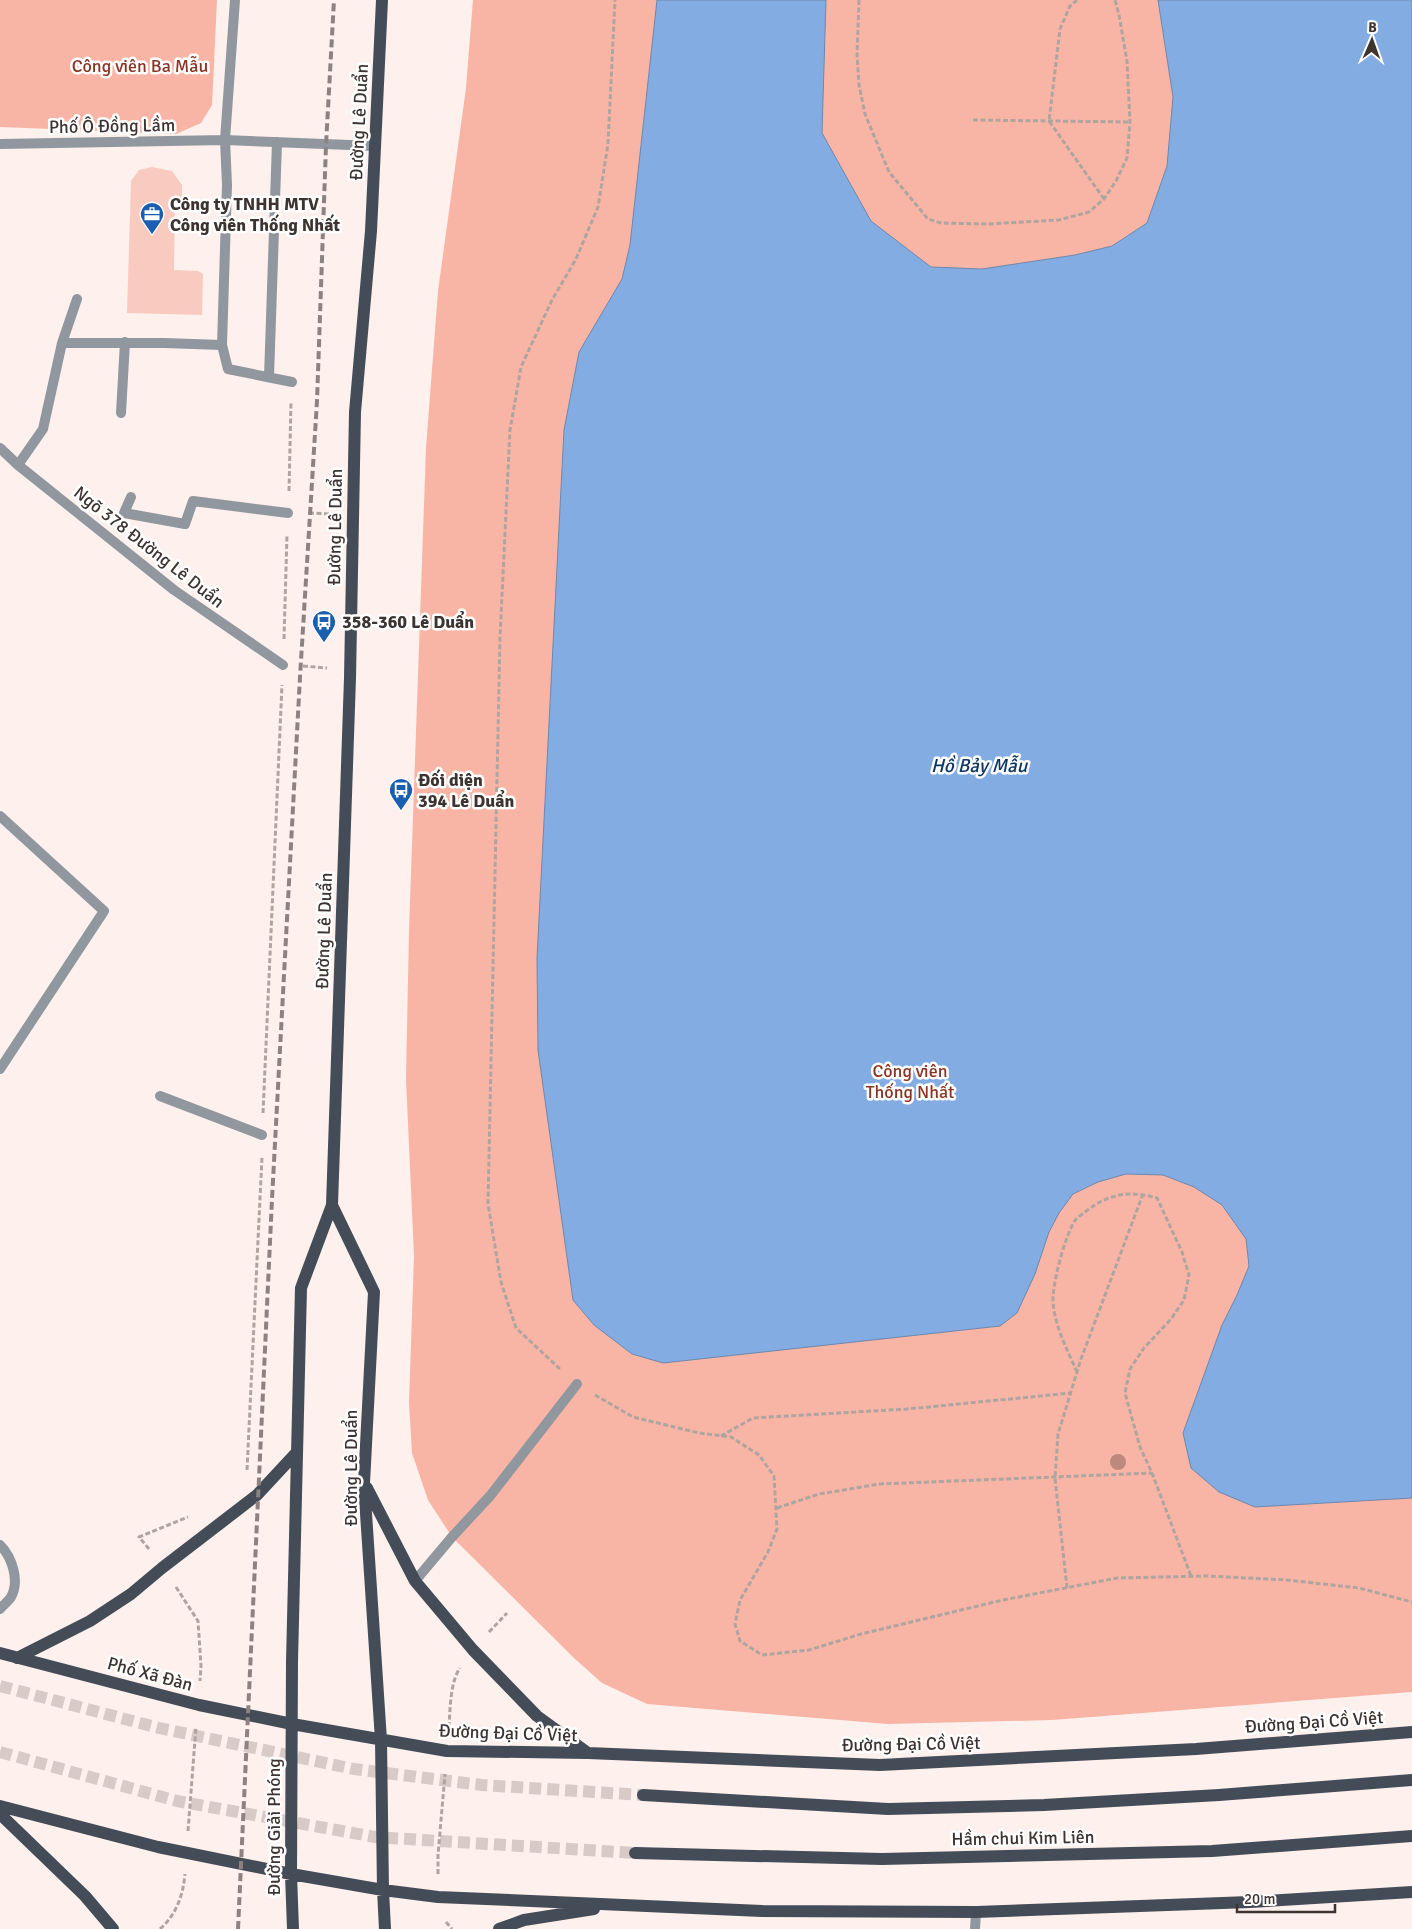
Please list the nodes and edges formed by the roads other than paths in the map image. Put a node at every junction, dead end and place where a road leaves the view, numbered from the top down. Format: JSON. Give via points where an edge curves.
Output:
{"nodes":[{"id":1,"x":235,"y":0,"type":"edge"},
{"id":2,"x":382,"y":0,"type":"edge"},
{"id":3,"x":225,"y":140,"type":"junction"},
{"id":4,"x":278,"y":142,"type":"junction"},
{"id":5,"x":0,"y":144,"type":"edge"},
{"id":6,"x":375,"y":146,"type":"junction"},
{"id":7,"x":77,"y":299,"type":"dead end"},
{"id":8,"x":125,"y":342,"type":"junction"},
{"id":9,"x":62,"y":343,"type":"junction"},
{"id":10,"x":222,"y":345,"type":"junction"},
{"id":11,"x":269,"y":377,"type":"junction"},
{"id":12,"x":292,"y":382,"type":"dead end"},
{"id":13,"x":121,"y":413,"type":"dead end"},
{"id":14,"x":0,"y":448,"type":"edge"},
{"id":15,"x":18,"y":465,"type":"junction"},
{"id":16,"x":131,"y":497,"type":"dead end"},
{"id":17,"x":288,"y":513,"type":"dead end"},
{"id":18,"x":283,"y":665,"type":"road end"},
{"id":19,"x":0,"y":816,"type":"edge"},
{"id":20,"x":0,"y":1069,"type":"edge"},
{"id":21,"x":160,"y":1096,"type":"dead end"},
{"id":22,"x":262,"y":1135,"type":"road end"},
{"id":23,"x":332,"y":1205,"type":"junction"},
{"id":24,"x":577,"y":1384,"type":"road end"},
{"id":25,"x":297,"y":1452,"type":"junction"},
{"id":26,"x":364,"y":1483,"type":"junction"},
{"id":27,"x":0,"y":1545,"type":"edge"},
{"id":28,"x":416,"y":1581,"type":"junction"},
{"id":29,"x":0,"y":1609,"type":"edge"},
{"id":30,"x":0,"y":1653,"type":"edge"},
{"id":31,"x":18,"y":1658,"type":"junction"},
{"id":32,"x":292,"y":1724,"type":"junction"},
{"id":33,"x":1412,"y":1732,"type":"edge"},
{"id":34,"x":381,"y":1740,"type":"junction"},
{"id":35,"x":588,"y":1753,"type":"junction"},
{"id":36,"x":1412,"y":1780,"type":"edge"},
{"id":37,"x":643,"y":1794,"type":"tunnel mouth"},
{"id":38,"x":0,"y":1806,"type":"edge"},
{"id":39,"x":0,"y":1814,"type":"edge"},
{"id":40,"x":1412,"y":1836,"type":"edge"},
{"id":41,"x":635,"y":1853,"type":"tunnel mouth"},
{"id":42,"x":291,"y":1874,"type":"junction"},
{"id":43,"x":383,"y":1890,"type":"junction"},
{"id":44,"x":1412,"y":1892,"type":"edge"},
{"id":45,"x":622,"y":1905,"type":"junction"},
{"id":46,"x":976,"y":1912,"type":"junction"},
{"id":47,"x":113,"y":1929,"type":"edge"},
{"id":48,"x":293,"y":1929,"type":"edge"},
{"id":49,"x":385,"y":1929,"type":"edge"},
{"id":50,"x":499,"y":1929,"type":"edge"},
{"id":51,"x":975,"y":1929,"type":"edge"}],
"edges":[{"from":1,"to":3,"type":"street"},
{"from":2,"to":6,"type":"main road","name":"Đường Lê Duẩn"},
{"from":3,"to":4,"type":"street","name":"Phố Ô Đồng Lầm"},
{"from":3,"to":5,"type":"street","name":"Phố Ô Đồng Lầm"},
{"from":3,"to":10,"type":"street","via":[[227,184]]},
{"from":4,"to":6,"type":"street","name":"Phố Ô Đồng Lầm"},
{"from":4,"to":11,"type":"street"},
{"from":6,"to":23,"type":"main road","name":"Đường Lê Duẩn","via":[[355,412]]},
{"from":7,"to":9,"type":"street"},
{"from":8,"to":9,"type":"street"},
{"from":8,"to":10,"type":"street"},
{"from":8,"to":13,"type":"street"},
{"from":9,"to":15,"type":"street","via":[[43,428]]},
{"from":10,"to":11,"type":"street","via":[[228,369]]},
{"from":11,"to":12,"type":"street"},
{"from":14,"to":15,"type":"street","name":"Ngõ 378 Đường Lê Duẩn"},
{"from":15,"to":18,"type":"street","name":"Ngõ 378 Đường Lê Duẩn","via":[[174,590]]},
{"from":16,"to":17,"type":"street","via":[[124,513],[185,524],[193,501]]},
{"from":19,"to":20,"type":"street","via":[[104,912]]},
{"from":21,"to":22,"type":"street"},
{"from":23,"to":25,"type":"main road","name":"Đường Lê Duẩn","via":[[301,1288]]},
{"from":23,"to":26,"type":"main road","name":"Đường Lê Duẩn","via":[[374,1292]]},
{"from":24,"to":28,"type":"street","via":[[490,1496]]},
{"from":25,"to":31,"type":"main road","via":[[257,1495],[131,1594],[90,1621]]},
{"from":25,"to":32,"type":"main road","name":"Đường Lê Duẩn"},
{"from":26,"to":28,"type":"main road"},
{"from":26,"to":34,"type":"main road","name":"Đường Lê Duẩn"},
{"from":27,"to":29,"type":"street","via":[[8,1553],[15,1578],[11,1596]]},
{"from":28,"to":35,"type":"main road","via":[[473,1650],[537,1716]]},
{"from":30,"to":31,"type":"main road","name":"Phố Xã Đàn"},
{"from":31,"to":32,"type":"main road","name":"Phố Xã Đàn","via":[[199,1705]]},
{"from":32,"to":34,"type":"main road","name":"Phố Xã Đàn"},
{"from":32,"to":42,"type":"main road","name":"Đường Giải Phóng"},
{"from":33,"to":35,"type":"main road","name":"Đường Đại Cồ Việt","via":[[1196,1749],[880,1765]]},
{"from":34,"to":35,"type":"main road","name":"Đường Đại Cồ Việt","via":[[447,1751]]},
{"from":34,"to":43,"type":"main road"},
{"from":36,"to":37,"type":"main road","name":"Hầm chui Kim Liên","via":[[1054,1805],[898,1809]]},
{"from":38,"to":42,"type":"main road","via":[[158,1847]]},
{"from":39,"to":47,"type":"main road","via":[[85,1896]]},
{"from":40,"to":41,"type":"main road","name":"Hầm chui Kim Liên","via":[[1212,1851],[882,1859]]},
{"from":42,"to":43,"type":"main road"},
{"from":42,"to":48,"type":"main road","name":"Đường Giải Phóng"},
{"from":43,"to":45,"type":"main road","via":[[438,1897]]},
{"from":43,"to":49,"type":"main road"},
{"from":44,"to":46,"type":"main road","via":[[1250,1902]]},
{"from":45,"to":46,"type":"main road","via":[[762,1911]]},
{"from":45,"to":50,"type":"main road","via":[[524,1920]]},
{"from":46,"to":51,"type":"street"}]}
